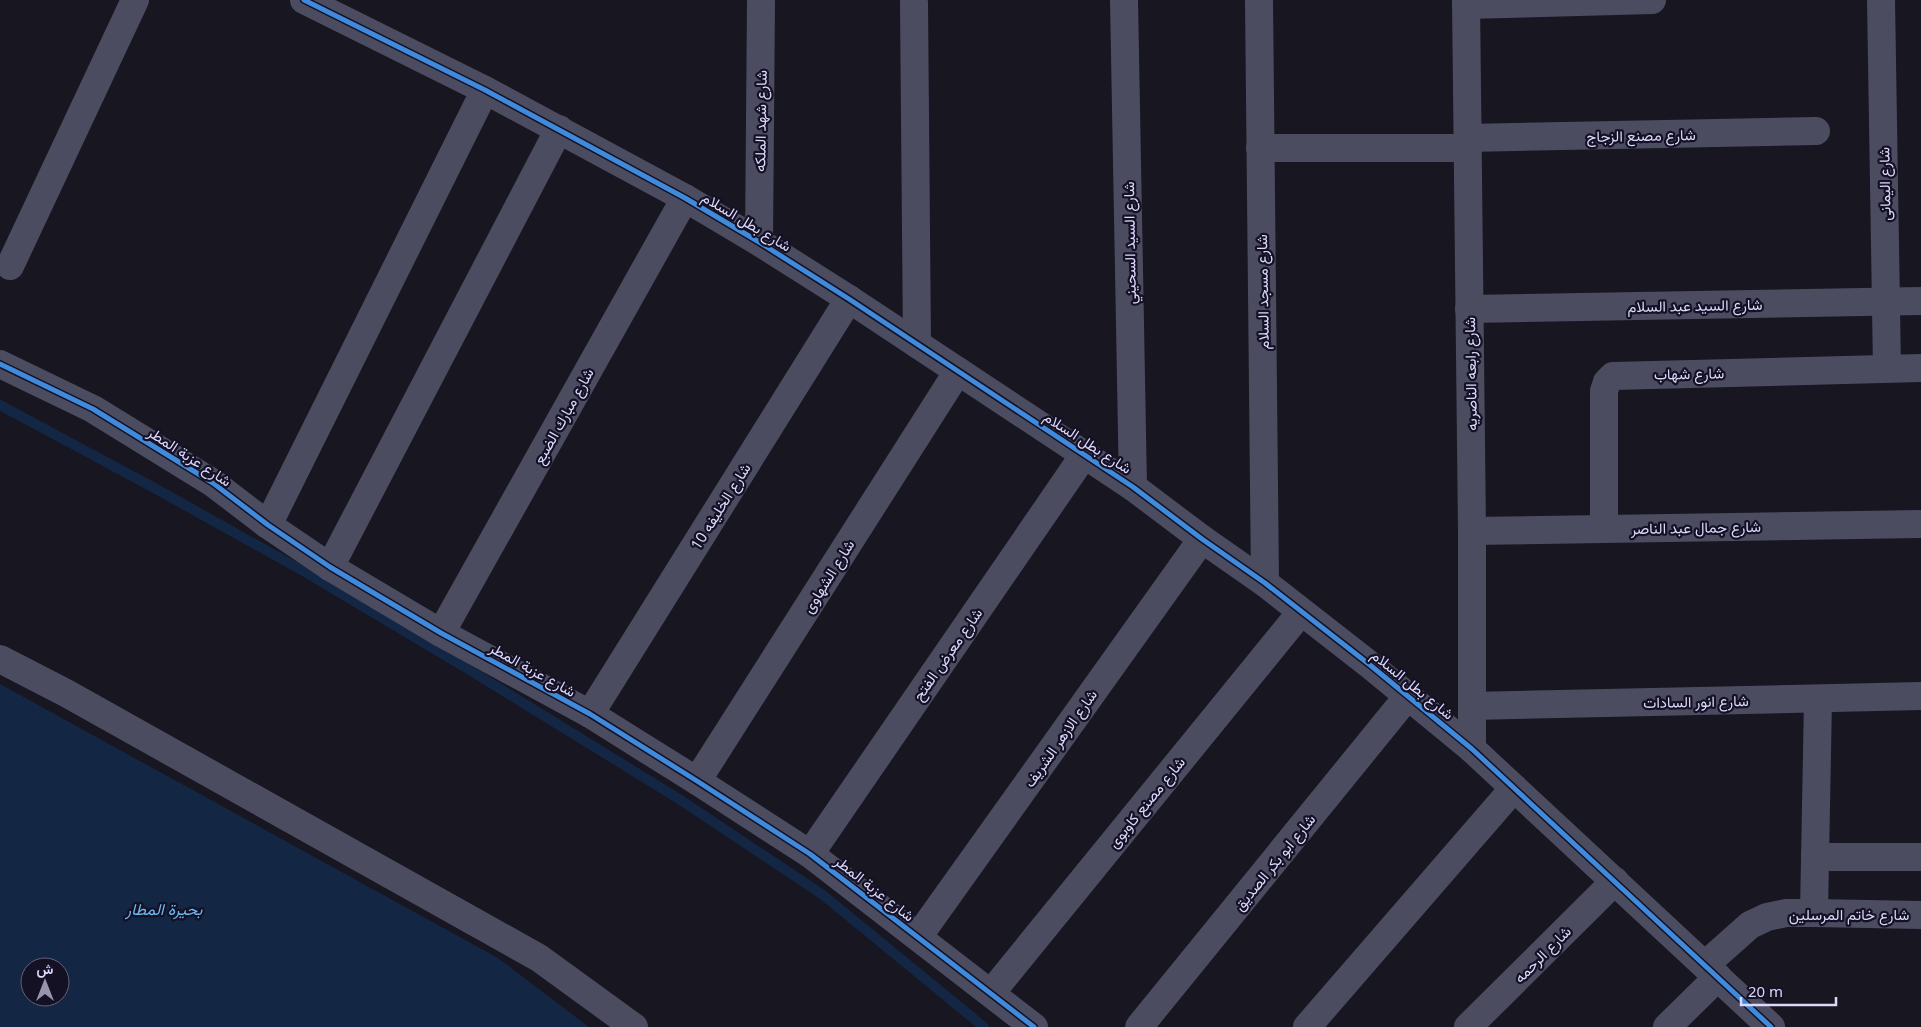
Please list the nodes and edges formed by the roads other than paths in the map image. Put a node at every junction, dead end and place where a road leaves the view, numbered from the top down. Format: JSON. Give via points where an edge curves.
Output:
{"nodes":[{"id":1,"x":135,"y":0,"type":"edge"},
{"id":2,"x":304,"y":0,"type":"edge"},
{"id":3,"x":761,"y":0,"type":"edge"},
{"id":4,"x":1124,"y":0,"type":"edge"},
{"id":5,"x":1259,"y":0,"type":"edge"},
{"id":6,"x":1652,"y":0,"type":"edge"},
{"id":7,"x":1881,"y":0,"type":"edge"},
{"id":8,"x":914,"y":3,"type":"dead end"},
{"id":9,"x":1466,"y":3,"type":"edge"},
{"id":10,"x":485,"y":90,"type":"junction"},
{"id":11,"x":559,"y":129,"type":"junction"},
{"id":12,"x":1816,"y":131,"type":"dead end"},
{"id":13,"x":1467,"y":143,"type":"junction"},
{"id":14,"x":1260,"y":148,"type":"junction"},
{"id":15,"x":684,"y":198,"type":"junction"},
{"id":16,"x":759,"y":242,"type":"junction"},
{"id":17,"x":10,"y":266,"type":"dead end"},
{"id":18,"x":849,"y":298,"type":"junction"},
{"id":19,"x":1921,"y":300,"type":"edge"},
{"id":20,"x":1886,"y":301,"type":"junction"},
{"id":21,"x":1469,"y":309,"type":"junction"},
{"id":22,"x":917,"y":344,"type":"junction"},
{"id":23,"x":0,"y":364,"type":"edge"},
{"id":24,"x":1887,"y":368,"type":"junction"},
{"id":25,"x":1921,"y":368,"type":"edge"},
{"id":26,"x":958,"y":371,"type":"junction"},
{"id":27,"x":1084,"y":455,"type":"junction"},
{"id":28,"x":1133,"y":487,"type":"junction"},
{"id":29,"x":1921,"y":524,"type":"edge"},
{"id":30,"x":268,"y":525,"type":"junction"},
{"id":31,"x":1604,"y":529,"type":"junction"},
{"id":32,"x":1472,"y":531,"type":"junction"},
{"id":33,"x":1202,"y":539,"type":"junction"},
{"id":34,"x":330,"y":567,"type":"junction"},
{"id":35,"x":1265,"y":583,"type":"junction"},
{"id":36,"x":1301,"y":612,"type":"junction"},
{"id":37,"x":441,"y":633,"type":"junction"},
{"id":38,"x":0,"y":659,"type":"edge"},
{"id":39,"x":1408,"y":696,"type":"junction"},
{"id":40,"x":1921,"y":696,"type":"edge"},
{"id":41,"x":1818,"y":699,"type":"junction"},
{"id":42,"x":1472,"y":706,"type":"junction"},
{"id":43,"x":590,"y":714,"type":"junction"},
{"id":44,"x":1472,"y":749,"type":"junction"},
{"id":45,"x":697,"y":781,"type":"junction"},
{"id":46,"x":1514,"y":788,"type":"junction"},
{"id":47,"x":810,"y":854,"type":"junction"},
{"id":48,"x":1921,"y":857,"type":"edge"},
{"id":49,"x":1816,"y":858,"type":"junction"},
{"id":50,"x":1615,"y":881,"type":"junction"},
{"id":51,"x":1814,"y":913,"type":"junction"},
{"id":52,"x":1921,"y":915,"type":"edge"},
{"id":53,"x":918,"y":937,"type":"junction"},
{"id":54,"x":1711,"y":971,"type":"junction"},
{"id":55,"x":990,"y":993,"type":"junction"},
{"id":56,"x":634,"y":1027,"type":"edge"},
{"id":57,"x":1034,"y":1027,"type":"edge"},
{"id":58,"x":1139,"y":1027,"type":"edge"},
{"id":59,"x":1307,"y":1027,"type":"edge"},
{"id":60,"x":1468,"y":1027,"type":"edge"},
{"id":61,"x":1667,"y":1027,"type":"edge"},
{"id":62,"x":1771,"y":1027,"type":"edge"}],
"edges":[{"from":1,"to":17,"type":"street"},
{"from":2,"to":10,"type":"street","name":"شارع بطل السلام"},
{"from":3,"to":16,"type":"street","name":"شارع شهد الملكه"},
{"from":4,"to":28,"type":"street","name":"شارع السيد السحيني"},
{"from":5,"to":14,"type":"street","name":"شارع مسجد السلام"},
{"from":6,"to":9,"type":"street"},
{"from":7,"to":20,"type":"street","name":"شارع اليمانى"},
{"from":8,"to":22,"type":"street"},
{"from":9,"to":13,"type":"street","name":"شارع رابعه الناصريه"},
{"from":10,"to":11,"type":"street","name":"شارع بطل السلام"},
{"from":10,"to":30,"type":"street"},
{"from":11,"to":15,"type":"street","name":"شارع بطل السلام"},
{"from":11,"to":34,"type":"street"},
{"from":12,"to":13,"type":"street","name":"شارع مصنع الزجاج"},
{"from":13,"to":14,"type":"street","name":"شارع مصنع الزجاج"},
{"from":13,"to":21,"type":"street","name":"شارع رابعه الناصريه"},
{"from":14,"to":35,"type":"street","name":"شارع مسجد السلام"},
{"from":15,"to":16,"type":"street","name":"شارع بطل السلام"},
{"from":15,"to":37,"type":"street","name":"شارع مبارك الضبع"},
{"from":16,"to":18,"type":"street","name":"شارع بطل السلام"},
{"from":18,"to":22,"type":"street","name":"شارع بطل السلام"},
{"from":18,"to":43,"type":"street","name":"شارع الخليفه 10"},
{"from":19,"to":20,"type":"street","name":"شارع السيد عبد السلام"},
{"from":20,"to":21,"type":"street","name":"شارع السيد عبد السلام"},
{"from":20,"to":24,"type":"street","name":"شارع اليمانى"},
{"from":21,"to":32,"type":"street","name":"شارع رابعه الناصريه"},
{"from":22,"to":26,"type":"street","name":"شارع بطل السلام"},
{"from":23,"to":30,"type":"street","name":"شارع عزبة المطر","via":[[93,410],[213,483]]},
{"from":24,"to":25,"type":"street","name":"شارع شهاب"},
{"from":24,"to":31,"type":"street","name":"شارع شهاب","via":[[1613,376],[1604,390]]},
{"from":26,"to":27,"type":"street","name":"شارع بطل السلام"},
{"from":26,"to":45,"type":"street","name":"شارع الشهاوى"},
{"from":27,"to":28,"type":"street","name":"شارع بطل السلام"},
{"from":27,"to":47,"type":"street","name":"شارع معرض الفتح"},
{"from":28,"to":33,"type":"street","name":"شارع بطل السلام"},
{"from":29,"to":31,"type":"street","name":"شارع جمال عبد الناصر"},
{"from":30,"to":34,"type":"street","name":"شارع عزبة المطر"},
{"from":31,"to":32,"type":"street","name":"شارع جمال عبد الناصر"},
{"from":32,"to":42,"type":"street","name":"شارع رابعه الناصريه"},
{"from":33,"to":35,"type":"street","name":"شارع بطل السلام"},
{"from":33,"to":53,"type":"street","name":"شارع الازهر الشريف"},
{"from":34,"to":37,"type":"street","name":"شارع عزبة المطر"},
{"from":35,"to":36,"type":"street","name":"شارع بطل السلام"},
{"from":36,"to":39,"type":"street","name":"شارع بطل السلام"},
{"from":36,"to":55,"type":"street","name":"شارع مصنع كاوبوى"},
{"from":37,"to":43,"type":"street","name":"شارع عزبة المطر"},
{"from":38,"to":56,"type":"street","via":[[539,958]]},
{"from":39,"to":44,"type":"street","name":"شارع بطل السلام"},
{"from":39,"to":58,"type":"street","name":"شارع ابو بكر الصديق"},
{"from":40,"to":41,"type":"street","name":"شارع انور السادات"},
{"from":41,"to":42,"type":"street","name":"شارع انور السادات"},
{"from":41,"to":49,"type":"street"},
{"from":42,"to":44,"type":"street","name":"شارع رابعه الناصريه"},
{"from":43,"to":45,"type":"street","name":"شارع عزبة المطر"},
{"from":44,"to":46,"type":"street","name":"شارع بطل السلام"},
{"from":45,"to":47,"type":"street","name":"شارع عزبة المطر"},
{"from":46,"to":50,"type":"street","name":"شارع بطل السلام"},
{"from":46,"to":59,"type":"street"},
{"from":47,"to":53,"type":"street","name":"شارع عزبة المطر"},
{"from":48,"to":49,"type":"street"},
{"from":49,"to":51,"type":"street"},
{"from":50,"to":54,"type":"street","name":"شارع بطل السلام"},
{"from":50,"to":60,"type":"street","name":"شارع الرحمه"},
{"from":51,"to":52,"type":"street","name":"شارع خاتم المرسلين"},
{"from":51,"to":54,"type":"street","name":"شارع خاتم المرسلين","via":[[1786,913],[1750,925]]},
{"from":53,"to":55,"type":"street","name":"شارع عزبة المطر"},
{"from":54,"to":61,"type":"street","name":"شارع خاتم المرسلين"},
{"from":54,"to":62,"type":"street","name":"شارع بطل السلام"},
{"from":55,"to":57,"type":"street","name":"شارع عزبة المطر"}]}
